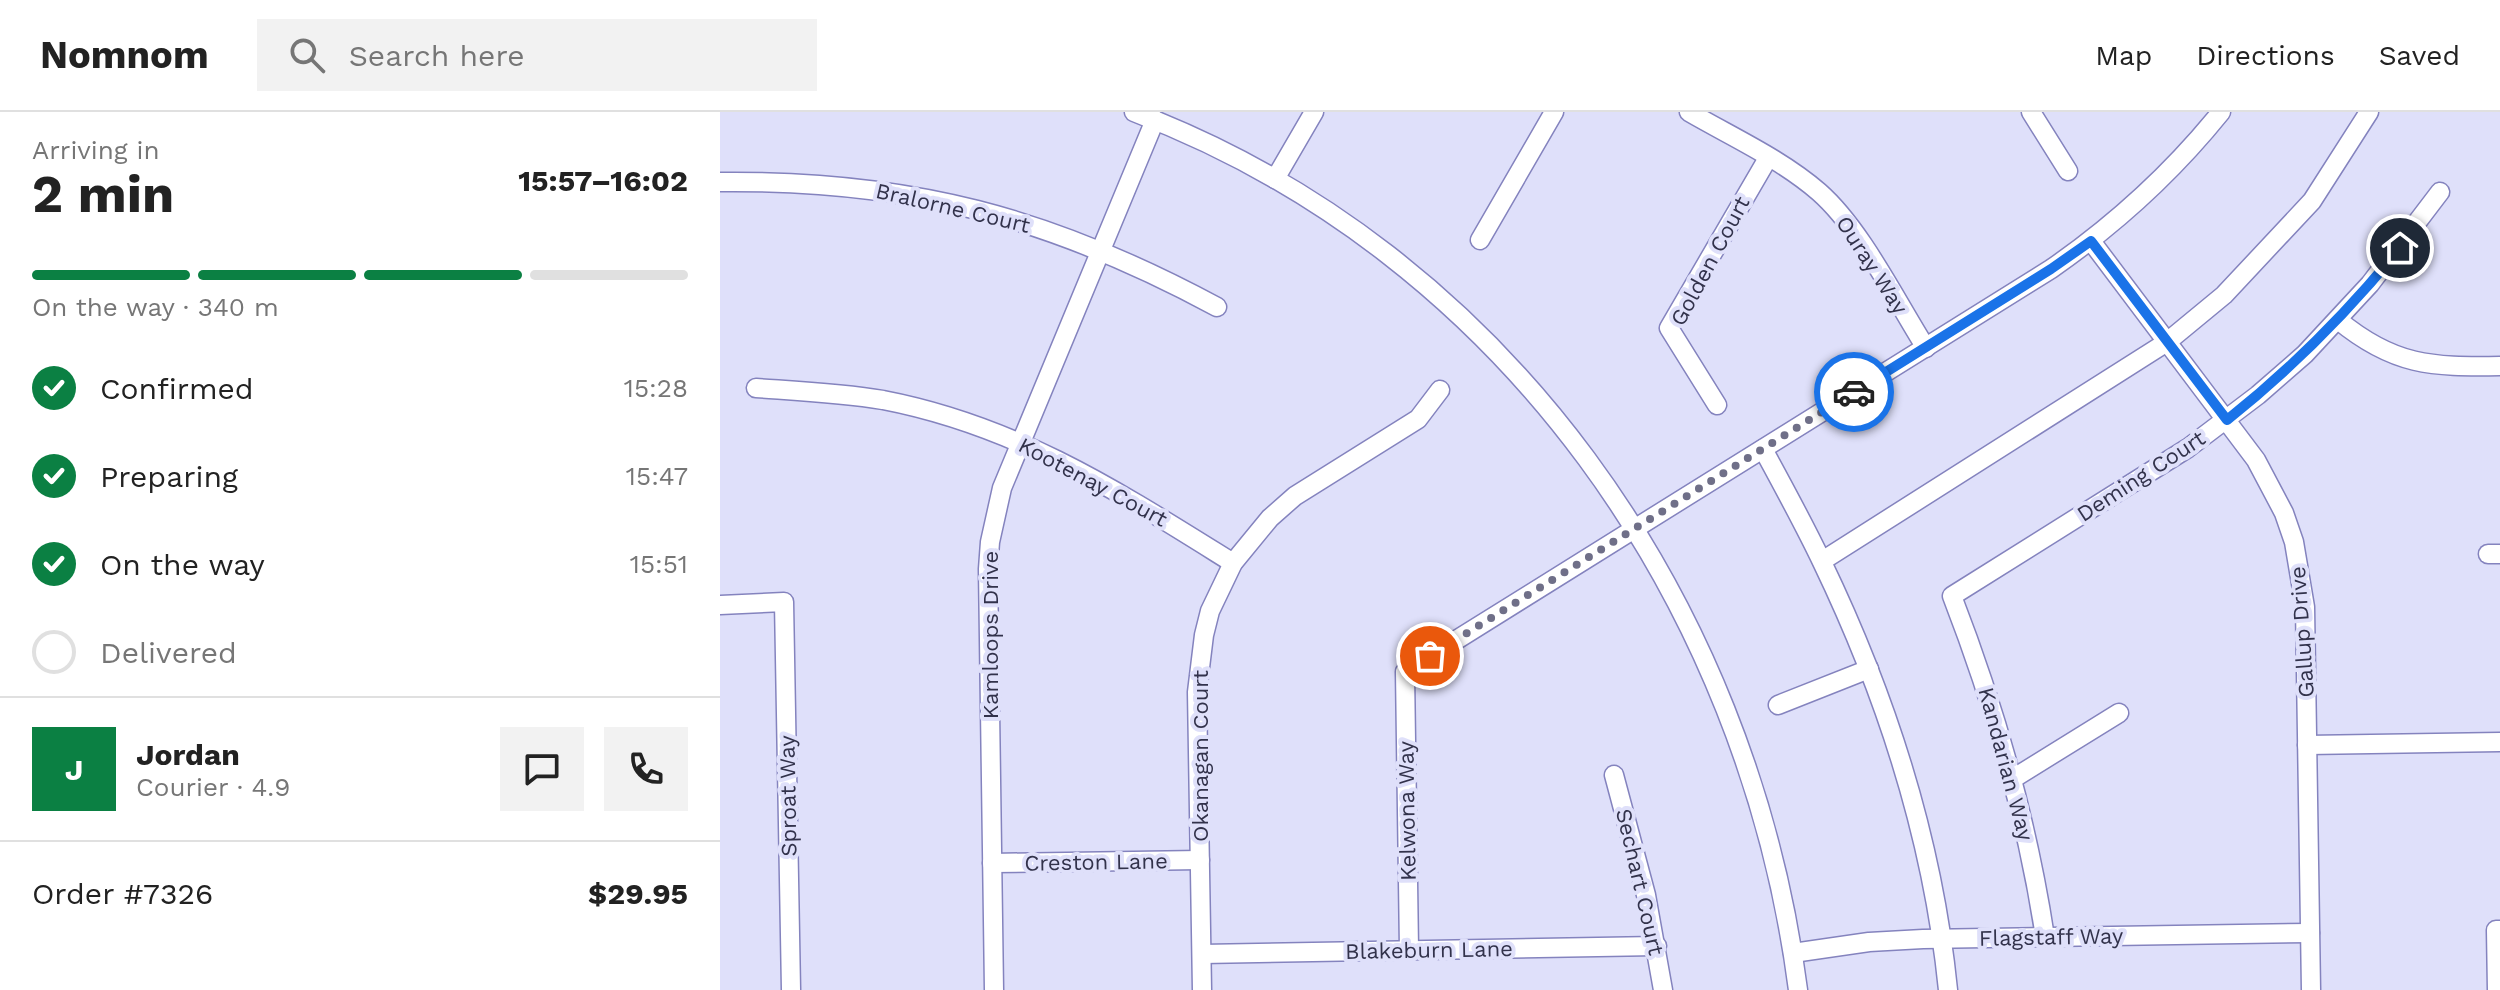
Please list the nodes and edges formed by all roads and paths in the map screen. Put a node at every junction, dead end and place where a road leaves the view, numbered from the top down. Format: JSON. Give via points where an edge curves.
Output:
{"nodes":[{"id":1,"x":1134,"y":112,"type":"edge"},
{"id":2,"x":1314,"y":112,"type":"edge"},
{"id":3,"x":1554,"y":112,"type":"edge"},
{"id":4,"x":1689,"y":112,"type":"edge"},
{"id":5,"x":2031,"y":112,"type":"edge"},
{"id":6,"x":2221,"y":112,"type":"edge"},
{"id":7,"x":2369,"y":112,"type":"edge"},
{"id":8,"x":1155,"y":120,"type":"junction"},
{"id":9,"x":1768,"y":158,"type":"junction"},
{"id":10,"x":2068,"y":171,"type":"dead end"},
{"id":11,"x":1275,"y":179,"type":"junction"},
{"id":12,"x":720,"y":182,"type":"edge"},
{"id":13,"x":2440,"y":192,"type":"dead end"},
{"id":14,"x":1480,"y":240,"type":"dead end"},
{"id":15,"x":2091,"y":241,"type":"junction"},
{"id":16,"x":1101,"y":250,"type":"junction"},
{"id":17,"x":1217,"y":307,"type":"dead end"},
{"id":18,"x":2338,"y":320,"type":"junction"},
{"id":19,"x":2167,"y":342,"type":"junction"},
{"id":20,"x":1926,"y":348,"type":"junction"},
{"id":21,"x":2500,"y":366,"type":"edge"},
{"id":22,"x":756,"y":388,"type":"dead end"},
{"id":23,"x":1440,"y":390,"type":"dead end"},
{"id":24,"x":1717,"y":405,"type":"dead end"},
{"id":25,"x":2227,"y":420,"type":"junction"},
{"id":26,"x":1021,"y":442,"type":"junction"},
{"id":27,"x":1763,"y":449,"type":"junction"},
{"id":28,"x":1636,"y":528,"type":"junction"},
{"id":29,"x":1822,"y":561,"type":"junction"},
{"id":30,"x":1233,"y":563,"type":"junction"},
{"id":31,"x":1952,"y":596,"type":"joint"},
{"id":32,"x":720,"y":605,"type":"edge"},
{"id":33,"x":1869,"y":669,"type":"junction"},
{"id":34,"x":1778,"y":705,"type":"dead end"},
{"id":35,"x":2119,"y":713,"type":"dead end"},
{"id":36,"x":2500,"y":742,"type":"edge"},
{"id":37,"x":2307,"y":745,"type":"junction"},
{"id":38,"x":1614,"y":775,"type":"dead end"},
{"id":39,"x":2014,"y":778,"type":"junction"},
{"id":40,"x":1200,"y":860,"type":"junction"},
{"id":41,"x":992,"y":863,"type":"junction"},
{"id":42,"x":2500,"y":930,"type":"edge"},
{"id":43,"x":2310,"y":933,"type":"junction"},
{"id":44,"x":2045,"y":937,"type":"junction"},
{"id":45,"x":1943,"y":938,"type":"junction"},
{"id":46,"x":1657,"y":946,"type":"junction"},
{"id":47,"x":1409,"y":950,"type":"junction"},
{"id":48,"x":1793,"y":953,"type":"junction"},
{"id":49,"x":1202,"y":954,"type":"junction"},
{"id":50,"x":791,"y":990,"type":"edge"},
{"id":51,"x":994,"y":990,"type":"edge"},
{"id":52,"x":1202,"y":990,"type":"edge"},
{"id":53,"x":1663,"y":990,"type":"edge"},
{"id":54,"x":1798,"y":990,"type":"edge"},
{"id":55,"x":1948,"y":990,"type":"edge"},
{"id":56,"x":2311,"y":990,"type":"edge"},
{"id":57,"x":2497,"y":990,"type":"edge"}],
"edges":[{"from":1,"to":8,"type":"street"},
{"from":2,"to":11,"type":"street"},
{"from":3,"to":14,"type":"street"},
{"from":4,"to":9,"type":"street","name":"Ouray Way"},
{"from":5,"to":10,"type":"street"},
{"from":6,"to":15,"type":"street","via":[[2162,180]]},
{"from":7,"to":19,"type":"street","via":[[2312,201],[2224,295]]},
{"from":8,"to":11,"type":"street"},
{"from":8,"to":16,"type":"street","name":"Kamloops Drive"},
{"from":9,"to":20,"type":"street","name":"Ouray Way","via":[[1800,177],[1840,214]]},
{"from":9,"to":24,"type":"street","name":"Golden Court","via":[[1669,328]]},
{"from":11,"to":28,"type":"street","via":[[1377,247],[1451,307],[1562,425]]},
{"from":12,"to":16,"type":"street","name":"Bralorne Court","via":[[829,184],[922,196],[1028,223]]},
{"from":13,"to":18,"type":"street","name":"Deming Court"},
{"from":15,"to":19,"type":"street","name":"Gallup Drive"},
{"from":15,"to":20,"type":"street"},
{"from":16,"to":17,"type":"street","name":"Bralorne Court"},
{"from":16,"to":26,"type":"street","name":"Kamloops Drive"},
{"from":18,"to":21,"type":"street","via":[[2378,348],[2408,360],[2443,367]]},
{"from":18,"to":25,"type":"street","name":"Deming Court"},
{"from":19,"to":25,"type":"street","name":"Gallup Drive"},
{"from":19,"to":29,"type":"street"},
{"from":20,"to":27,"type":"street"},
{"from":22,"to":26,"type":"street","name":"Kootenay Court","via":[[883,400]]},
{"from":23,"to":30,"type":"street","name":"Okanagan Court","via":[[1418,419],[1295,496]]},
{"from":25,"to":31,"type":"street","name":"Deming Court"},
{"from":25,"to":37,"type":"street","name":"Gallup Drive","via":[[2271,486],[2294,542],[2305,607]]},
{"from":26,"to":30,"type":"street","name":"Kootenay Court","via":[[1109,486]]},
{"from":26,"to":41,"type":"street","name":"Kamloops Drive","via":[[1002,488],[988,569]]},
{"from":27,"to":28,"type":"street"},
{"from":27,"to":29,"type":"street"},
{"from":28,"to":47,"type":"street","name":"Kelwona Way","via":[[1405,672]]},
{"from":28,"to":48,"type":"street","via":[[1693,633],[1739,742],[1774,856]]},
{"from":29,"to":33,"type":"street"},
{"from":30,"to":40,"type":"street","name":"Okanagan Court","via":[[1210,611],[1198,668]]},
{"from":31,"to":39,"type":"street","name":"Kandarian Way"},
{"from":32,"to":50,"type":"street","name":"Sproat Way","via":[[784,602]]},
{"from":33,"to":34,"type":"street"},
{"from":33,"to":45,"type":"street","via":[[1901,756]]},
{"from":35,"to":39,"type":"street"},
{"from":36,"to":37,"type":"street"},
{"from":37,"to":43,"type":"street","name":"Gallup Drive"},
{"from":38,"to":46,"type":"street","name":"Sechart Court"},
{"from":39,"to":44,"type":"street","name":"Kandarian Way"},
{"from":40,"to":41,"type":"street","name":"Creston Lane"},
{"from":40,"to":49,"type":"street","name":"Okanagan Court"},
{"from":41,"to":51,"type":"street","name":"Kamloops Drive"},
{"from":42,"to":57,"type":"street"},
{"from":43,"to":44,"type":"street","name":"Flagstaff Way"},
{"from":43,"to":56,"type":"street","name":"Gallup Drive"},
{"from":44,"to":45,"type":"street","name":"Flagstaff Way"},
{"from":45,"to":48,"type":"street","name":"Flagstaff Way"},
{"from":45,"to":55,"type":"street"},
{"from":46,"to":47,"type":"street","name":"Blakeburn Lane"},
{"from":46,"to":53,"type":"street","name":"Sechart Court"},
{"from":47,"to":49,"type":"street","name":"Blakeburn Lane"},
{"from":48,"to":54,"type":"street"},
{"from":49,"to":52,"type":"street","name":"Okanagan Court"}]}
